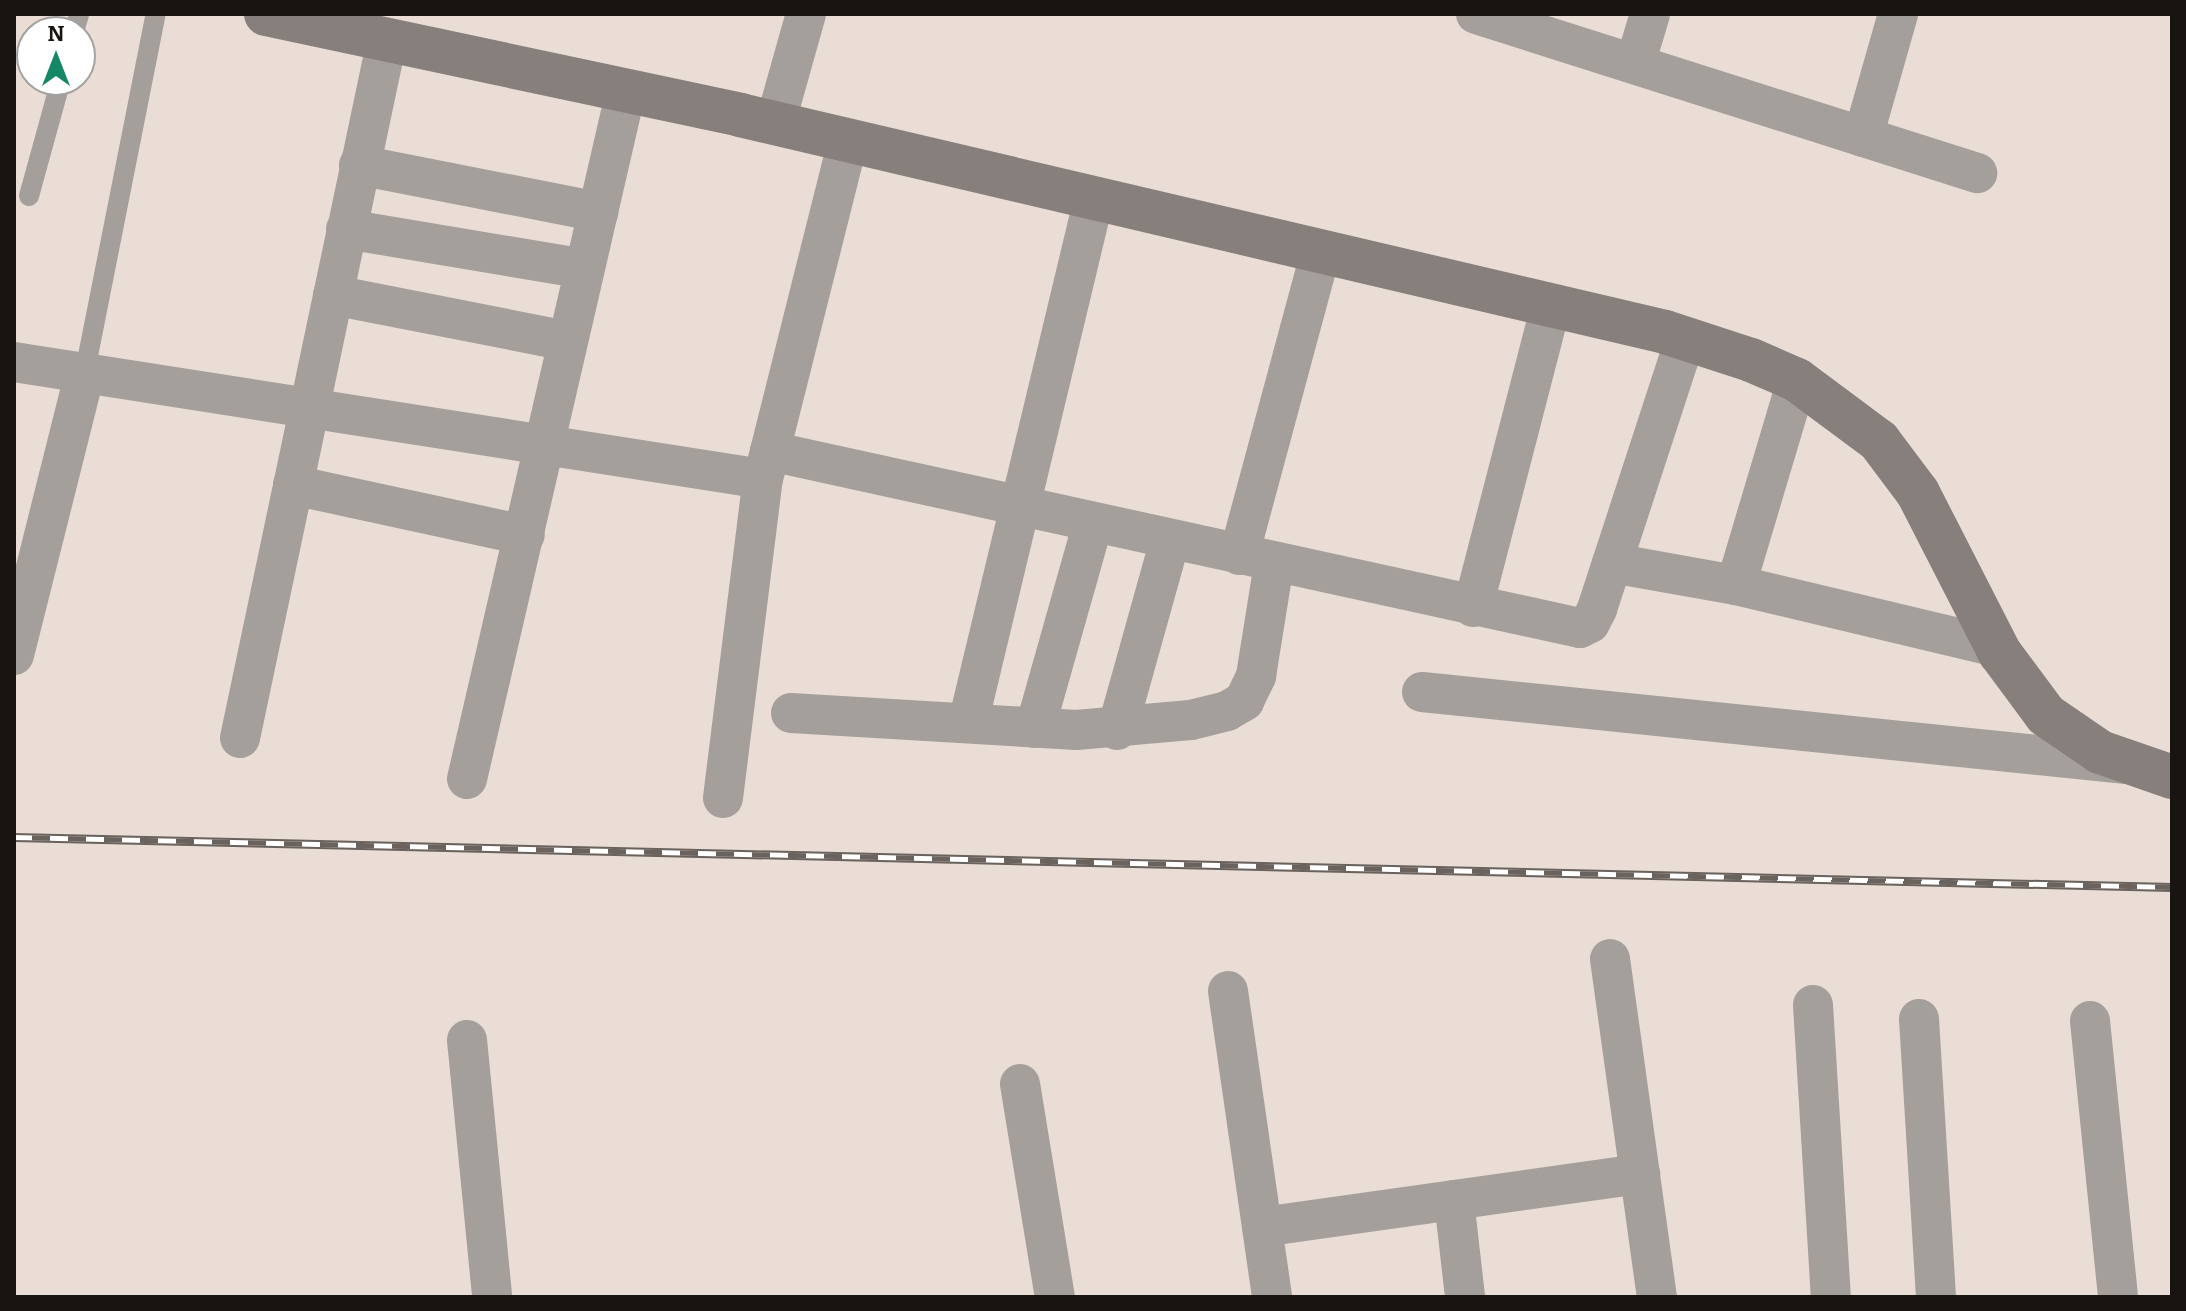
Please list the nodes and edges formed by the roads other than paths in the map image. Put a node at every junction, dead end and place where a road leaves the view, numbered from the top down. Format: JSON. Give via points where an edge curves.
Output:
{"nodes":[{"id":1,"x":156,"y":14,"type":"edge"},
{"id":2,"x":266,"y":14,"type":"edge"},
{"id":3,"x":806,"y":14,"type":"edge"},
{"id":4,"x":1476,"y":14,"type":"edge"},
{"id":5,"x":1650,"y":14,"type":"edge"},
{"id":6,"x":1898,"y":14,"type":"edge"},
{"id":7,"x":387,"y":40,"type":"junction"},
{"id":8,"x":1635,"y":64,"type":"junction"},
{"id":9,"x":626,"y":91,"type":"junction"},
{"id":10,"x":57,"y":96,"type":"edge"},
{"id":11,"x":775,"y":124,"type":"junction"},
{"id":12,"x":1863,"y":137,"type":"junction"},
{"id":13,"x":848,"y":141,"type":"junction"},
{"id":14,"x":359,"y":165,"type":"junction"},
{"id":15,"x":1977,"y":173,"type":"dead end"},
{"id":16,"x":29,"y":196,"type":"dead end"},
{"id":17,"x":1094,"y":198,"type":"junction"},
{"id":18,"x":598,"y":212,"type":"junction"},
{"id":19,"x":346,"y":229,"type":"junction"},
{"id":20,"x":1321,"y":252,"type":"junction"},
{"id":21,"x":584,"y":269,"type":"junction"},
{"id":22,"x":333,"y":295,"type":"junction"},
{"id":23,"x":1551,"y":306,"type":"junction"},
{"id":24,"x":1685,"y":339,"type":"junction"},
{"id":25,"x":568,"y":341,"type":"junction"},
{"id":26,"x":14,"y":362,"type":"edge"},
{"id":27,"x":84,"y":376,"type":"junction"},
{"id":28,"x":1797,"y":380,"type":"junction"},
{"id":29,"x":309,"y":409,"type":"junction"},
{"id":30,"x":546,"y":445,"type":"junction"},
{"id":31,"x":767,"y":465,"type":"junction"},
{"id":32,"x":293,"y":485,"type":"junction"},
{"id":33,"x":1021,"y":507,"type":"junction"},
{"id":34,"x":1093,"y":523,"type":"junction"},
{"id":35,"x":525,"y":535,"type":"junction"},
{"id":36,"x":1170,"y":540,"type":"junction"},
{"id":37,"x":1256,"y":559,"type":"junction"},
{"id":38,"x":1612,"y":563,"type":"junction"},
{"id":39,"x":1736,"y":585,"type":"junction"},
{"id":40,"x":1473,"y":607,"type":"junction"},
{"id":41,"x":1996,"y":647,"type":"junction"},
{"id":42,"x":14,"y":655,"type":"edge"},
{"id":43,"x":1422,"y":692,"type":"dead end"},
{"id":44,"x":791,"y":713,"type":"dead end"},
{"id":45,"x":968,"y":723,"type":"junction"},
{"id":46,"x":1035,"y":728,"type":"junction"},
{"id":47,"x":1117,"y":730,"type":"junction"},
{"id":48,"x":240,"y":738,"type":"dead end"},
{"id":49,"x":2153,"y":771,"type":"edge"},
{"id":50,"x":467,"y":779,"type":"dead end"},
{"id":51,"x":723,"y":798,"type":"dead end"},
{"id":52,"x":1610,"y":959,"type":"dead end"},
{"id":53,"x":1228,"y":991,"type":"dead end"},
{"id":54,"x":1813,"y":1005,"type":"dead end"},
{"id":55,"x":1919,"y":1019,"type":"dead end"},
{"id":56,"x":2090,"y":1021,"type":"dead end"},
{"id":57,"x":467,"y":1040,"type":"dead end"},
{"id":58,"x":1020,"y":1084,"type":"dead end"},
{"id":59,"x":1640,"y":1174,"type":"junction"},
{"id":60,"x":1454,"y":1200,"type":"junction"},
{"id":61,"x":1262,"y":1227,"type":"junction"},
{"id":62,"x":492,"y":1297,"type":"edge"},
{"id":63,"x":1055,"y":1297,"type":"edge"},
{"id":64,"x":1272,"y":1297,"type":"edge"},
{"id":65,"x":1465,"y":1297,"type":"edge"},
{"id":66,"x":1657,"y":1297,"type":"edge"},
{"id":67,"x":1831,"y":1297,"type":"edge"},
{"id":68,"x":1936,"y":1297,"type":"edge"},
{"id":69,"x":2118,"y":1297,"type":"edge"}],
"edges":[{"from":1,"to":27,"type":"lane"},
{"from":2,"to":7,"type":"main road"},
{"from":3,"to":11,"type":"street"},
{"from":4,"to":8,"type":"street"},
{"from":5,"to":8,"type":"street"},
{"from":6,"to":12,"type":"street"},
{"from":7,"to":9,"type":"main road"},
{"from":7,"to":14,"type":"street"},
{"from":8,"to":12,"type":"street"},
{"from":9,"to":11,"type":"main road"},
{"from":9,"to":18,"type":"street"},
{"from":10,"to":16,"type":"lane"},
{"from":11,"to":13,"type":"main road"},
{"from":12,"to":15,"type":"street"},
{"from":13,"to":17,"type":"main road"},
{"from":13,"to":31,"type":"street"},
{"from":14,"to":18,"type":"street"},
{"from":14,"to":19,"type":"street"},
{"from":17,"to":20,"type":"main road"},
{"from":17,"to":33,"type":"street"},
{"from":18,"to":21,"type":"street"},
{"from":19,"to":21,"type":"street"},
{"from":19,"to":22,"type":"street"},
{"from":20,"to":23,"type":"main road"},
{"from":20,"to":37,"type":"street"},
{"from":21,"to":25,"type":"street"},
{"from":22,"to":25,"type":"street"},
{"from":22,"to":29,"type":"street"},
{"from":23,"to":24,"type":"main road"},
{"from":23,"to":40,"type":"street"},
{"from":24,"to":28,"type":"main road"},
{"from":24,"to":38,"type":"street"},
{"from":25,"to":30,"type":"street"},
{"from":26,"to":27,"type":"street"},
{"from":27,"to":29,"type":"street"},
{"from":27,"to":42,"type":"street"},
{"from":28,"to":39,"type":"street"},
{"from":28,"to":41,"type":"main road","via":[[1879,441],[1918,493]]},
{"from":29,"to":30,"type":"street"},
{"from":29,"to":32,"type":"street"},
{"from":30,"to":31,"type":"street"},
{"from":30,"to":35,"type":"street"},
{"from":31,"to":33,"type":"street"},
{"from":31,"to":51,"type":"street"},
{"from":32,"to":35,"type":"street"},
{"from":32,"to":48,"type":"street"},
{"from":33,"to":34,"type":"street"},
{"from":33,"to":45,"type":"street"},
{"from":34,"to":36,"type":"street"},
{"from":34,"to":46,"type":"street"},
{"from":35,"to":50,"type":"street"},
{"from":36,"to":37,"type":"street"},
{"from":36,"to":47,"type":"street"},
{"from":37,"to":40,"type":"street"},
{"from":37,"to":47,"type":"street","via":[[1256,676],[1244,701],[1191,720]]},
{"from":38,"to":39,"type":"street"},
{"from":38,"to":40,"type":"street","via":[[1597,609],[1590,623],[1580,628]]},
{"from":39,"to":41,"type":"street"},
{"from":41,"to":49,"type":"main road","via":[[2046,715],[2100,752]]},
{"from":43,"to":49,"type":"street"},
{"from":44,"to":45,"type":"street"},
{"from":45,"to":46,"type":"street"},
{"from":46,"to":47,"type":"street"},
{"from":52,"to":59,"type":"street"},
{"from":53,"to":61,"type":"street"},
{"from":54,"to":67,"type":"street"},
{"from":55,"to":68,"type":"street"},
{"from":56,"to":69,"type":"street"},
{"from":57,"to":62,"type":"street"},
{"from":58,"to":63,"type":"street"},
{"from":59,"to":60,"type":"street"},
{"from":59,"to":66,"type":"street"},
{"from":60,"to":61,"type":"street"},
{"from":60,"to":65,"type":"street"},
{"from":61,"to":64,"type":"street"}]}
